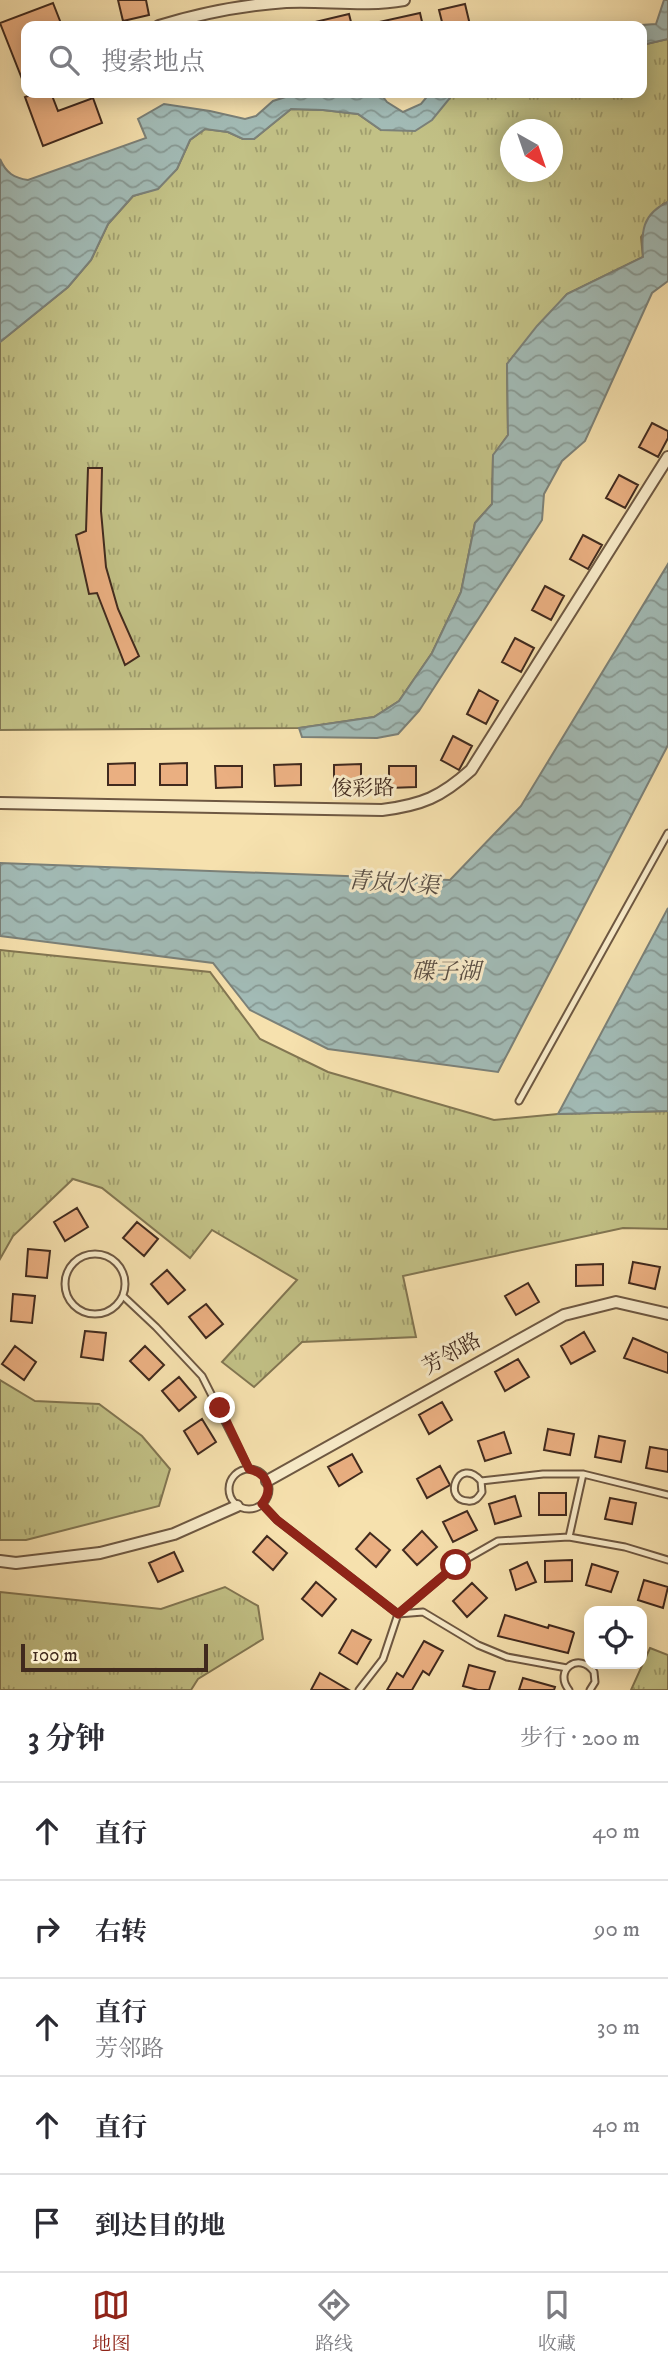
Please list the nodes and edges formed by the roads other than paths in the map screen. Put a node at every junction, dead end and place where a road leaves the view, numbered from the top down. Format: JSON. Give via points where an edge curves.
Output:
{"nodes":[{"id":1,"x":404,"y":0,"type":"edge"},
{"id":2,"x":174,"y":21,"type":"edge"},
{"id":3,"x":668,"y":457,"type":"edge"},
{"id":4,"x":0,"y":803,"type":"edge"},
{"id":5,"x":668,"y":833,"type":"edge"},
{"id":6,"x":519,"y":1101,"type":"dead end"},
{"id":7,"x":123,"y":1296,"type":"junction"},
{"id":8,"x":668,"y":1314,"type":"edge"},
{"id":9,"x":249,"y":1469,"type":"junction"},
{"id":10,"x":583,"y":1474,"type":"junction"},
{"id":11,"x":267,"y":1481,"type":"junction"},
{"id":12,"x":481,"y":1481,"type":"junction"},
{"id":13,"x":668,"y":1495,"type":"edge"},
{"id":14,"x":262,"y":1504,"type":"junction"},
{"id":15,"x":237,"y":1506,"type":"junction"},
{"id":16,"x":569,"y":1537,"type":"junction"},
{"id":17,"x":668,"y":1560,"type":"edge"},
{"id":18,"x":0,"y":1561,"type":"edge"},
{"id":19,"x":398,"y":1614,"type":"junction"},
{"id":20,"x":567,"y":1668,"type":"junction"},
{"id":21,"x":359,"y":1690,"type":"edge"},
{"id":22,"x":569,"y":1690,"type":"edge"},
{"id":23,"x":590,"y":1690,"type":"edge"}],
"edges":[{"from":1,"to":2,"type":"street","via":[[384,4],[287,2],[202,12]]},
{"from":3,"to":4,"type":"street","name":"俊彩路","via":[[471,770],[452,788],[414,806],[382,810]]},
{"from":5,"to":6,"type":"lane"},
{"from":7,"to":7,"type":"lane","via":[[124,1275],[119,1265],[103,1254],[79,1258],[65,1278],[66,1295],[79,1311],[107,1312]]},
{"from":7,"to":9,"type":"lane","via":[[202,1376]]},
{"from":8,"to":11,"type":"street","name":"芳邻路","via":[[615,1302],[564,1315]]},
{"from":9,"to":11,"type":"lane"},
{"from":9,"to":15,"type":"lane","via":[[238,1472],[229,1483]]},
{"from":10,"to":12,"type":"lane"},
{"from":10,"to":13,"type":"lane"},
{"from":10,"to":16,"type":"lane"},
{"from":11,"to":14,"type":"lane","via":[[268,1496]]},
{"from":12,"to":12,"type":"lane","via":[[474,1474],[462,1475],[455,1482],[455,1492],[460,1499],[475,1500],[482,1492]]},
{"from":14,"to":15,"type":"lane","via":[[250,1509]]},
{"from":14,"to":19,"type":"lane"},
{"from":15,"to":18,"type":"street","via":[[174,1534],[100,1553]]},
{"from":16,"to":17,"type":"lane"},
{"from":16,"to":19,"type":"lane","via":[[498,1541],[456,1565]]},
{"from":19,"to":20,"type":"lane","via":[[423,1612],[507,1657]]},
{"from":19,"to":21,"type":"lane","via":[[383,1660]]},
{"from":20,"to":22,"type":"lane","via":[[563,1679]]},
{"from":20,"to":23,"type":"lane","via":[[576,1663],[589,1666],[595,1678]]}]}
